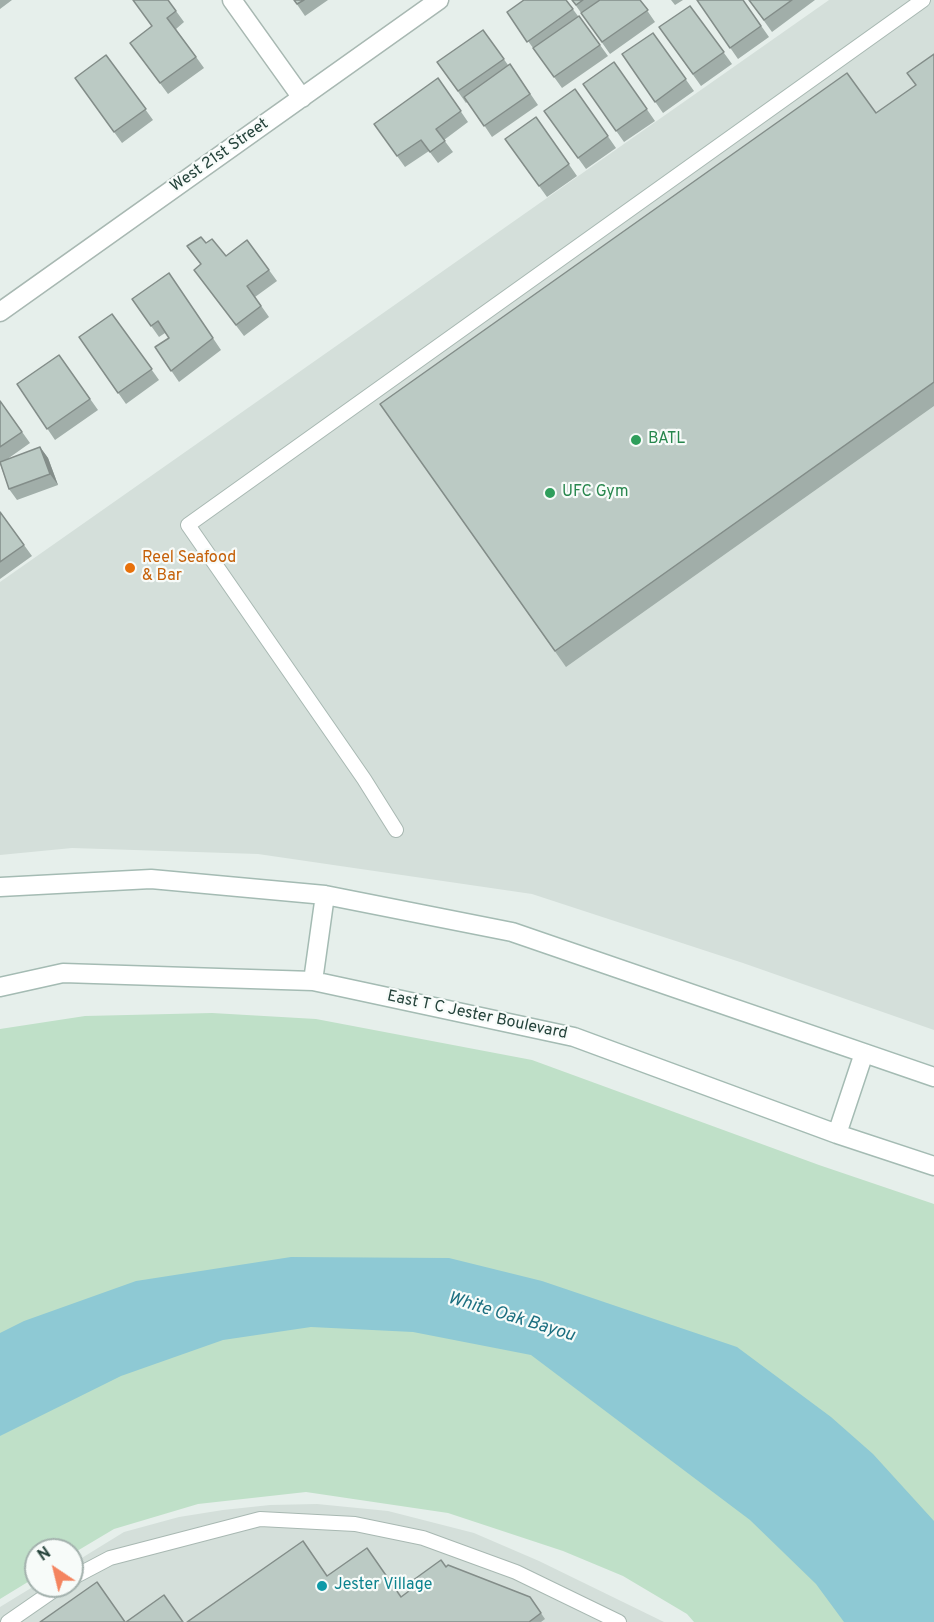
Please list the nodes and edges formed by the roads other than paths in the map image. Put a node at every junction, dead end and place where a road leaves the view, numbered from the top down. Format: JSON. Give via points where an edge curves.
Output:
{"nodes":[{"id":1,"x":231,"y":0,"type":"edge"},
{"id":2,"x":439,"y":0,"type":"edge"},
{"id":3,"x":923,"y":0,"type":"edge"},
{"id":4,"x":302,"y":98,"type":"junction"},
{"id":5,"x":0,"y":312,"type":"edge"},
{"id":6,"x":396,"y":830,"type":"dead end"},
{"id":7,"x":0,"y":887,"type":"edge"},
{"id":8,"x":325,"y":895,"type":"junction"},
{"id":9,"x":313,"y":981,"type":"junction"},
{"id":10,"x":0,"y":987,"type":"edge"},
{"id":11,"x":864,"y":1053,"type":"junction"},
{"id":12,"x":934,"y":1077,"type":"edge"},
{"id":13,"x":837,"y":1134,"type":"junction"},
{"id":14,"x":934,"y":1166,"type":"edge"},
{"id":15,"x":84,"y":1572,"type":"edge"},
{"id":16,"x":43,"y":1598,"type":"edge"},
{"id":17,"x":8,"y":1622,"type":"edge"},
{"id":18,"x":619,"y":1622,"type":"edge"}],
"edges":[{"from":1,"to":4,"type":"street"},
{"from":2,"to":4,"type":"street","name":"West 21st Street"},
{"from":3,"to":6,"type":"lane","via":[[188,525]]},
{"from":4,"to":5,"type":"street","name":"West 21st Street"},
{"from":7,"to":8,"type":"street","via":[[151,879]]},
{"from":8,"to":9,"type":"street"},
{"from":8,"to":11,"type":"street","via":[[512,932]]},
{"from":9,"to":10,"type":"street","name":"East T C Jester Boulevard","via":[[63,973]]},
{"from":9,"to":13,"type":"street","name":"East T C Jester Boulevard","via":[[574,1037]]},
{"from":11,"to":12,"type":"street"},
{"from":11,"to":13,"type":"street"},
{"from":13,"to":14,"type":"street","name":"East T C Jester Boulevard"},
{"from":15,"to":18,"type":"lane","via":[[110,1558],[260,1519],[355,1524],[423,1538],[516,1572]]},
{"from":16,"to":17,"type":"lane"}]}
